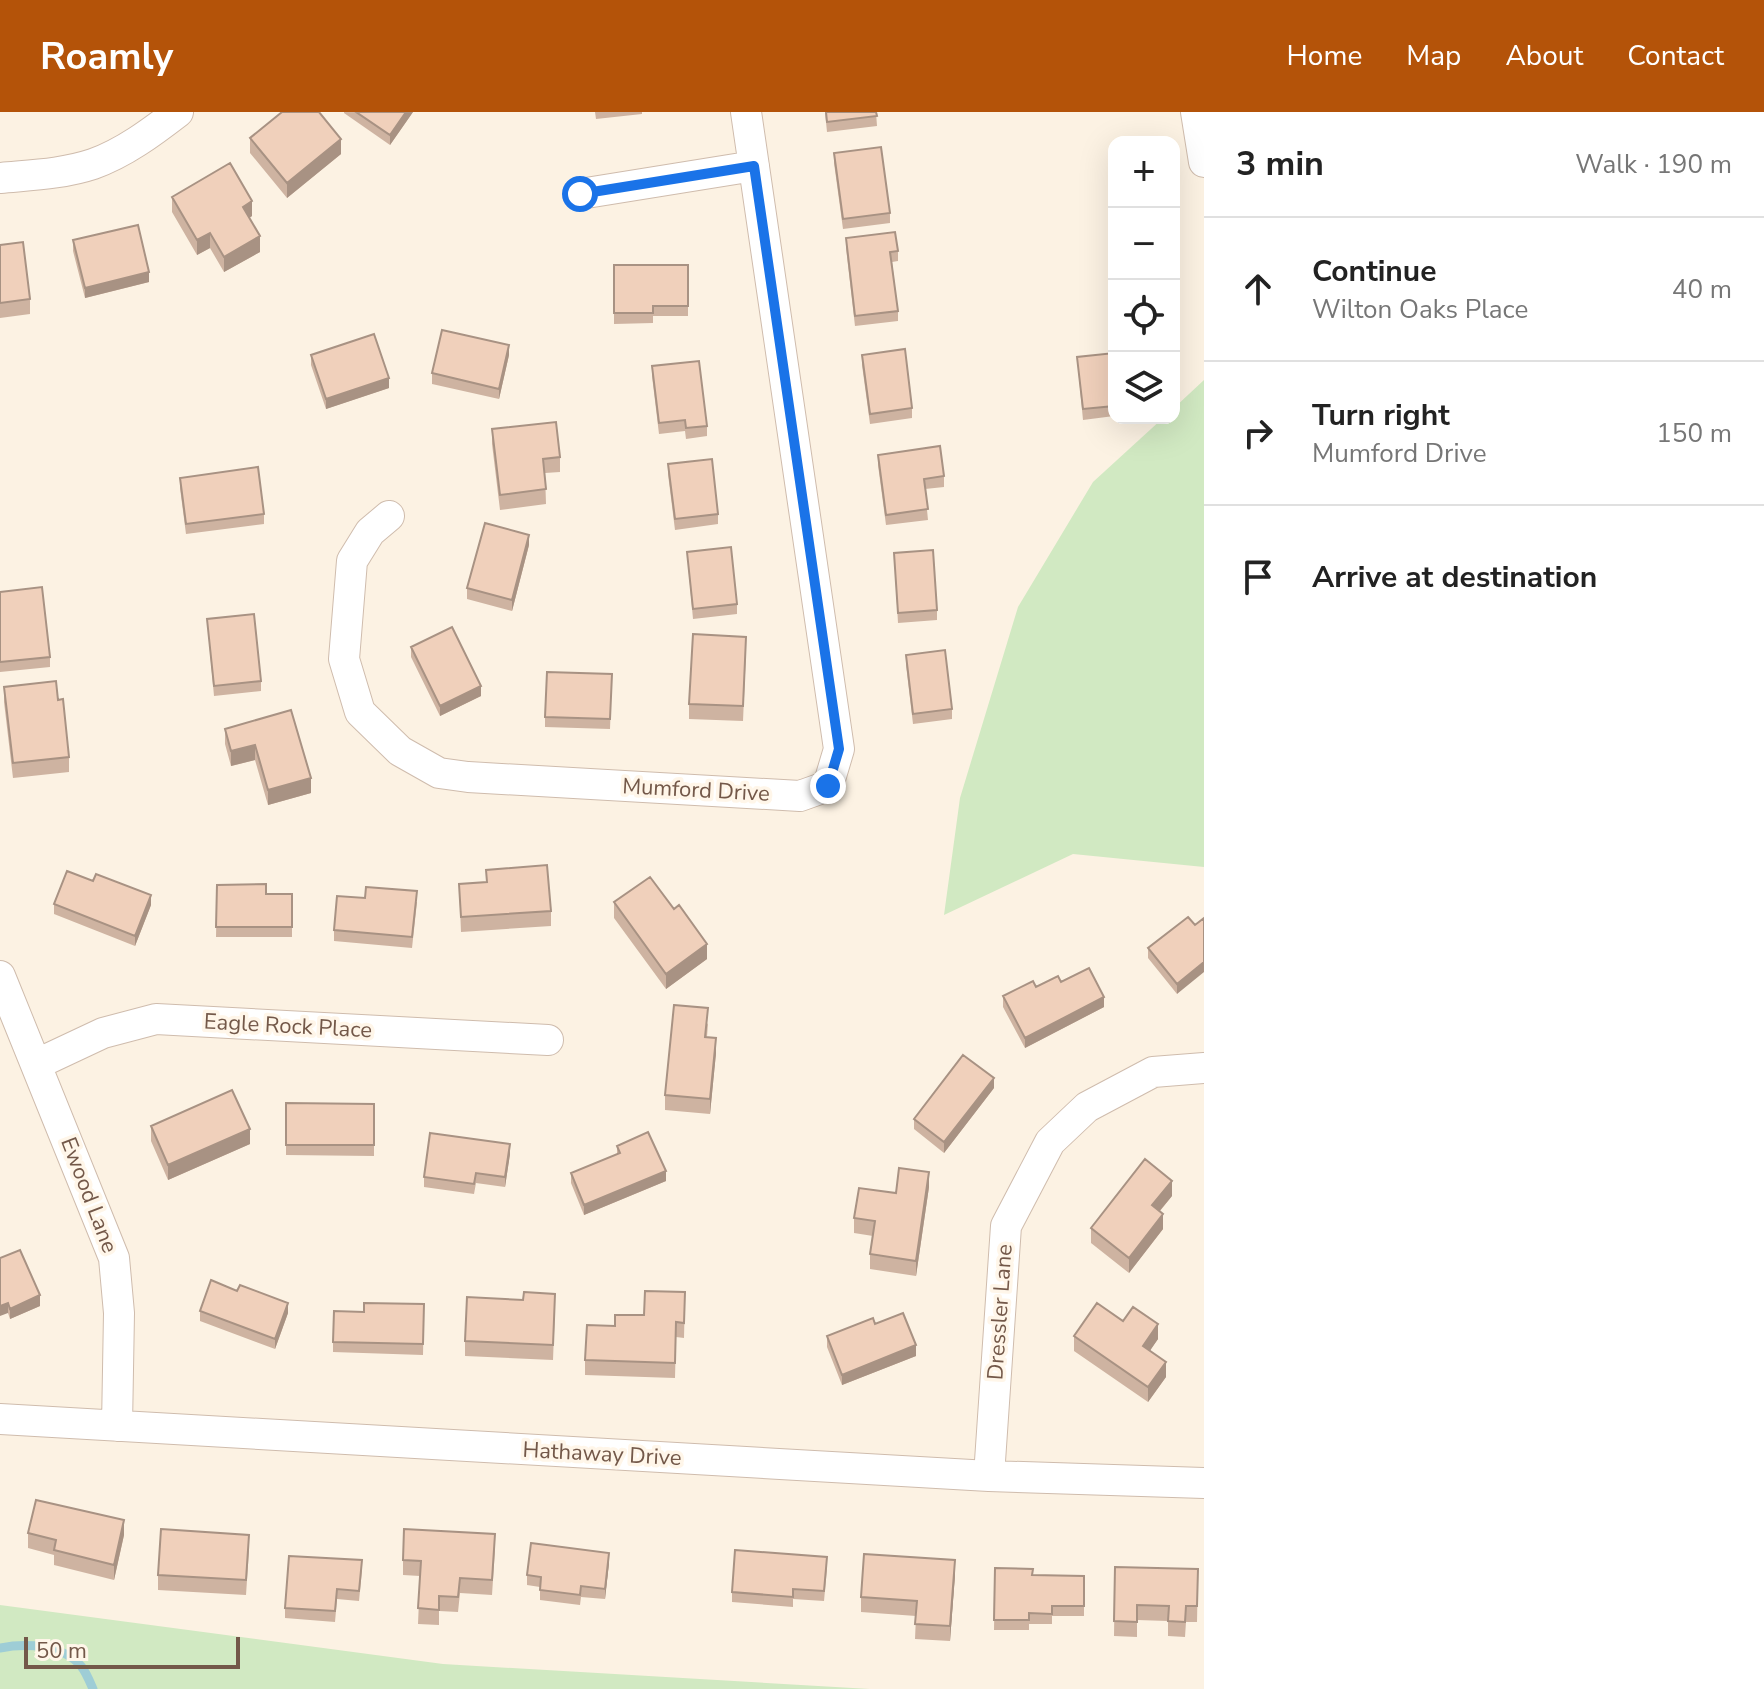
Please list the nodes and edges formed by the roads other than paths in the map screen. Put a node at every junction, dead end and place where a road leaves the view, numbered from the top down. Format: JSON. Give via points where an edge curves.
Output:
{"nodes":[{"id":1,"x":178,"y":112,"type":"edge"},
{"id":2,"x":746,"y":112,"type":"edge"},
{"id":3,"x":1196,"y":112,"type":"edge"},
{"id":4,"x":1204,"y":162,"type":"edge"},
{"id":5,"x":754,"y":166,"type":"junction"},
{"id":6,"x":0,"y":178,"type":"edge"},
{"id":7,"x":580,"y":194,"type":"dead end"},
{"id":8,"x":389,"y":516,"type":"dead end"},
{"id":9,"x":0,"y":976,"type":"edge"},
{"id":10,"x":548,"y":1040,"type":"dead end"},
{"id":11,"x":37,"y":1064,"type":"junction"},
{"id":12,"x":1204,"y":1068,"type":"edge"},
{"id":13,"x":0,"y":1419,"type":"edge"},
{"id":14,"x":117,"y":1426,"type":"junction"},
{"id":15,"x":989,"y":1476,"type":"junction"},
{"id":16,"x":1204,"y":1483,"type":"edge"}],
"edges":[{"from":1,"to":6,"type":"street","via":[[131,147],[92,164]]},
{"from":2,"to":5,"type":"street"},
{"from":3,"to":4,"type":"street"},
{"from":5,"to":7,"type":"street"},
{"from":5,"to":8,"type":"street","name":"Mumford Drive","via":[[839,749],[828,786],[800,796],[468,777],[439,773],[400,751],[360,712],[344,659],[352,561],[370,532]]},
{"from":9,"to":11,"type":"street","name":"Ewood Lane"},
{"from":10,"to":11,"type":"street","name":"Eagle Rock Place","via":[[156,1019],[103,1033]]},
{"from":11,"to":14,"type":"street","name":"Ewood Lane","via":[[114,1258],[119,1313]]},
{"from":12,"to":15,"type":"street","name":"Dressler Lane","via":[[1153,1072],[1087,1107],[1050,1142],[1006,1226]]},
{"from":13,"to":14,"type":"street","name":"Hathaway Drive"},
{"from":14,"to":15,"type":"street","name":"Hathaway Drive"},
{"from":15,"to":16,"type":"street","name":"Hathaway Drive"}]}
